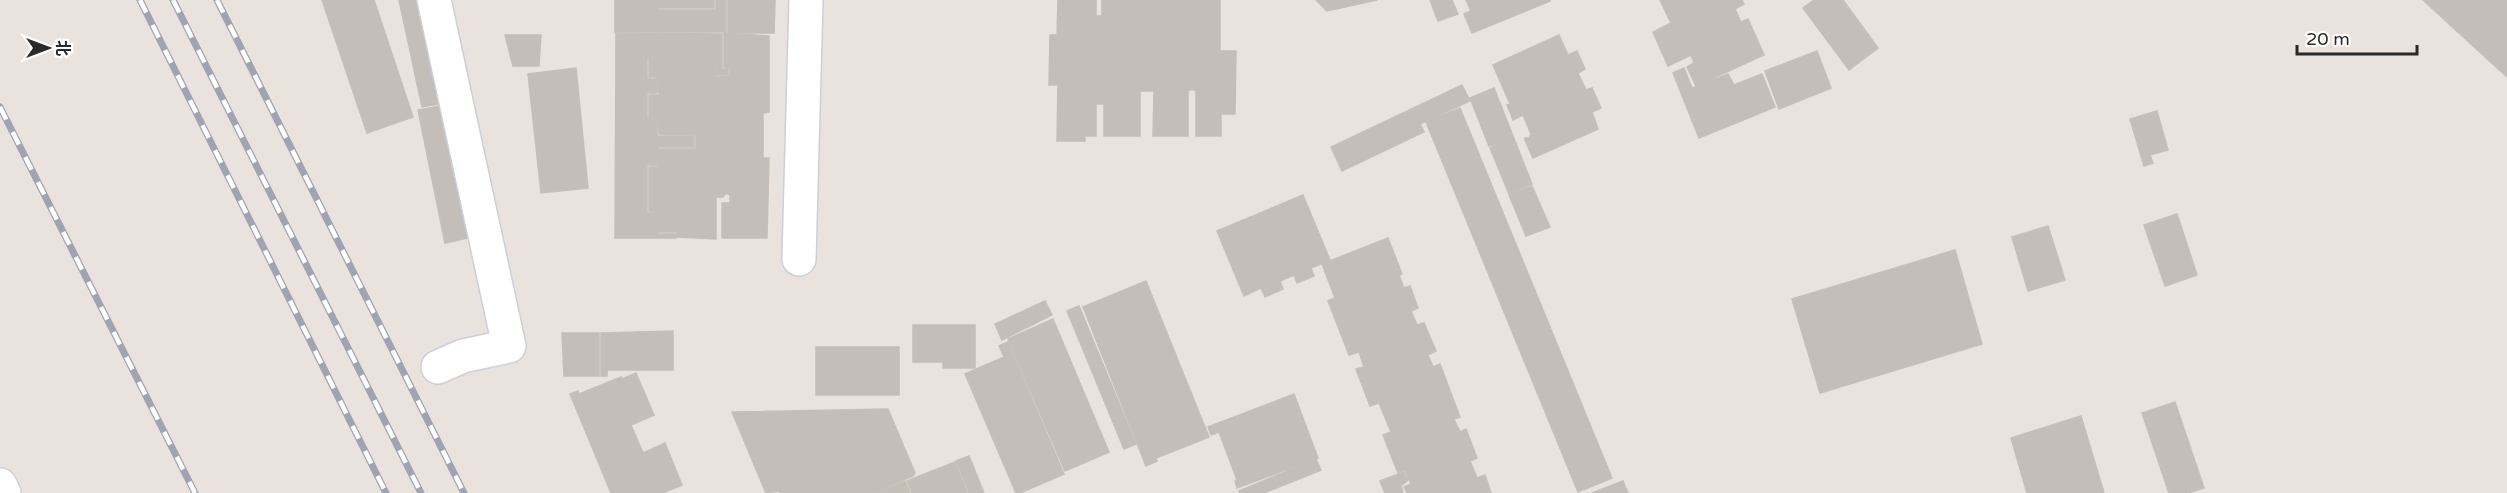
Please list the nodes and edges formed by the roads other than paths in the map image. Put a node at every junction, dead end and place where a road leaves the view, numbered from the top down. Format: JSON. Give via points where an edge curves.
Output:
{"nodes":[{"id":1,"x":434,"y":0,"type":"edge"},
{"id":2,"x":806,"y":0,"type":"edge"},
{"id":3,"x":799,"y":259,"type":"dead end"},
{"id":4,"x":438,"y":367,"type":"dead end"},
{"id":5,"x":0,"y":486,"type":"edge"},
{"id":6,"x":4,"y":493,"type":"edge"}],
"edges":[{"from":1,"to":4,"type":"street","via":[[509,346],[463,356]]},
{"from":2,"to":3,"type":"street"},
{"from":5,"to":6,"type":"street"}]}
